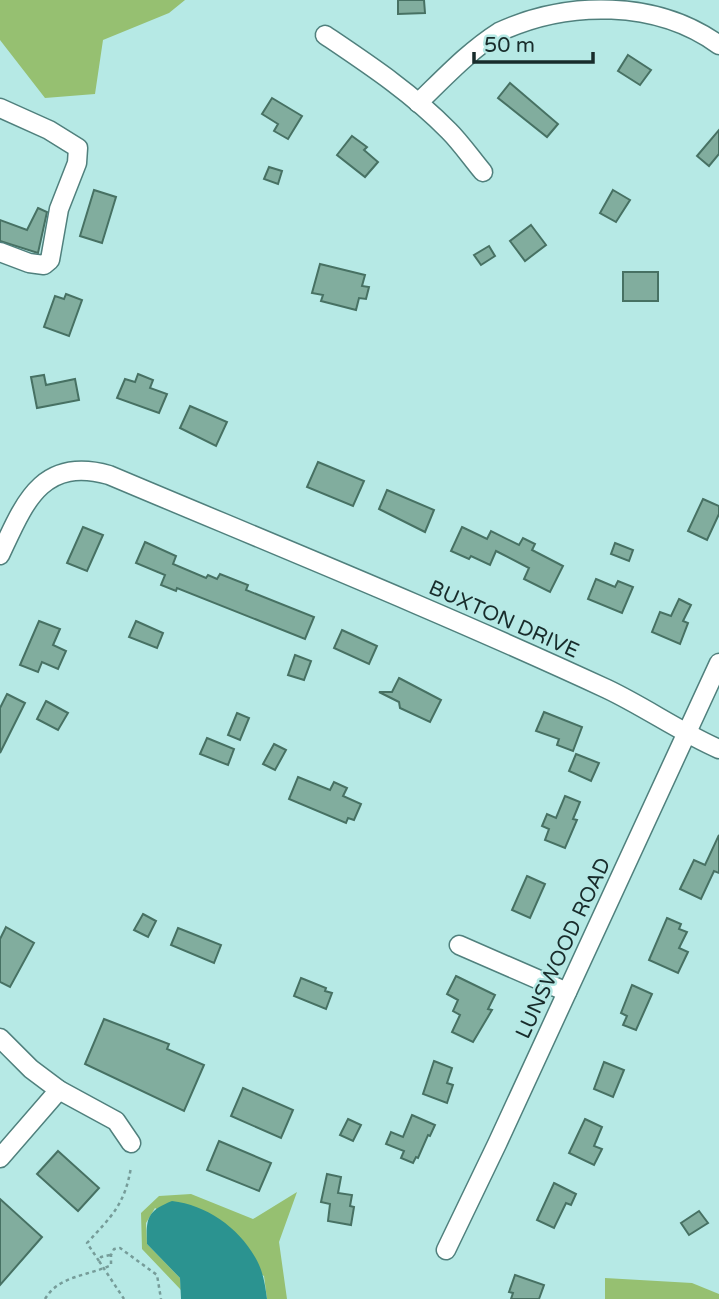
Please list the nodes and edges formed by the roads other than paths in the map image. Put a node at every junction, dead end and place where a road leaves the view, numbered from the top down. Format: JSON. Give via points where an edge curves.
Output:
{"nodes":[{"id":1,"x":325,"y":35,"type":"dead end"},
{"id":2,"x":719,"y":45,"type":"edge"},
{"id":3,"x":418,"y":103,"type":"junction"},
{"id":4,"x":0,"y":107,"type":"edge"},
{"id":5,"x":483,"y":172,"type":"dead end"},
{"id":6,"x":0,"y":252,"type":"edge"},
{"id":7,"x":0,"y":555,"type":"edge"},
{"id":8,"x":719,"y":663,"type":"edge"},
{"id":9,"x":687,"y":732,"type":"junction"},
{"id":10,"x":719,"y":749,"type":"edge"},
{"id":11,"x":459,"y":945,"type":"dead end"},
{"id":12,"x":567,"y":992,"type":"junction"},
{"id":13,"x":0,"y":1038,"type":"edge"},
{"id":14,"x":59,"y":1090,"type":"junction"},
{"id":15,"x":131,"y":1143,"type":"dead end"},
{"id":16,"x":0,"y":1158,"type":"edge"},
{"id":17,"x":446,"y":1250,"type":"dead end"}],
"edges":[{"from":1,"to":3,"type":"street"},
{"from":2,"to":3,"type":"street","via":[[670,14],[644,6],[618,1],[570,2],[499,32]]},
{"from":3,"to":5,"type":"street"},
{"from":4,"to":6,"type":"street","via":[[78,149],[50,260],[44,265],[29,263]]},
{"from":7,"to":9,"type":"street","name":"BUXTON DRIVE","via":[[25,502],[36,490],[65,472],[94,471],[606,689]]},
{"from":8,"to":9,"type":"street","name":"LUNSWOOD ROAD"},
{"from":9,"to":10,"type":"street","name":"BUXTON DRIVE"},
{"from":9,"to":12,"type":"street","name":"LUNSWOOD ROAD"},
{"from":11,"to":12,"type":"street"},
{"from":12,"to":17,"type":"street","name":"LUNSWOOD ROAD"},
{"from":13,"to":14,"type":"street"},
{"from":14,"to":15,"type":"street","via":[[109,1115]]},
{"from":14,"to":16,"type":"street"}]}
